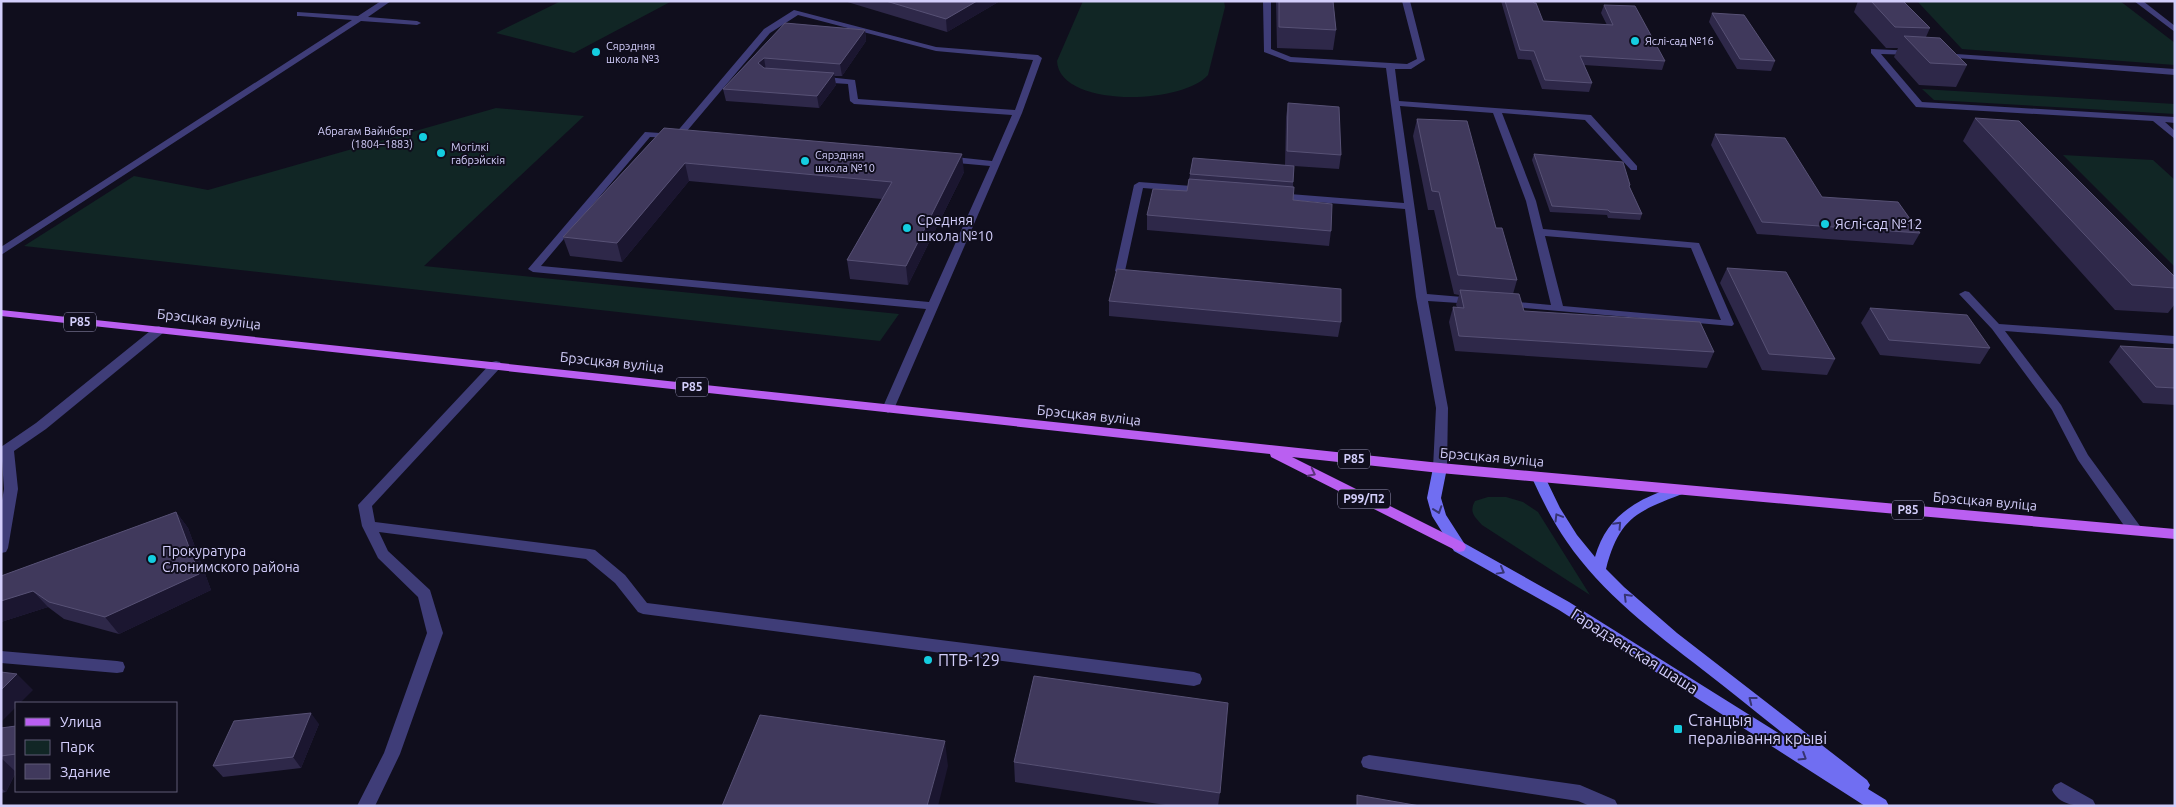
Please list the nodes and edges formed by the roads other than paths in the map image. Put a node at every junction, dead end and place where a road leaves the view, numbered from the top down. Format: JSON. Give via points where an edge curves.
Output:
{"nodes":[{"id":1,"x":387,"y":1,"type":"edge"},
{"id":2,"x":1267,"y":1,"type":"edge"},
{"id":3,"x":1406,"y":1,"type":"edge"},
{"id":4,"x":2138,"y":1,"type":"edge"},
{"id":5,"x":300,"y":14,"type":"dead end"},
{"id":6,"x":359,"y":19,"type":"junction"},
{"id":7,"x":417,"y":23,"type":"dead end"},
{"id":8,"x":2175,"y":30,"type":"edge"},
{"id":9,"x":1390,"y":66,"type":"junction"},
{"id":10,"x":2175,"y":72,"type":"edge"},
{"id":11,"x":804,"y":78,"type":"edge"},
{"id":12,"x":1395,"y":103,"type":"junction"},
{"id":13,"x":1497,"y":111,"type":"junction"},
{"id":14,"x":1018,"y":113,"type":"junction"},
{"id":15,"x":2156,"y":119,"type":"junction"},
{"id":16,"x":2175,"y":120,"type":"edge"},
{"id":17,"x":2175,"y":136,"type":"edge"},
{"id":18,"x":936,"y":158,"type":"edge"},
{"id":19,"x":995,"y":164,"type":"junction"},
{"id":20,"x":1634,"y":168,"type":"dead end"},
{"id":21,"x":1218,"y":191,"type":"edge"},
{"id":22,"x":1267,"y":195,"type":"edge"},
{"id":23,"x":1409,"y":206,"type":"junction"},
{"id":24,"x":1539,"y":232,"type":"junction"},
{"id":25,"x":1,"y":252,"type":"edge"},
{"id":26,"x":1120,"y":271,"type":"edge"},
{"id":27,"x":1965,"y":294,"type":"dead end"},
{"id":28,"x":1422,"y":297,"type":"junction"},
{"id":29,"x":932,"y":306,"type":"junction"},
{"id":30,"x":1558,"y":309,"type":"junction"},
{"id":31,"x":1,"y":313,"type":"edge"},
{"id":32,"x":1996,"y":327,"type":"junction"},
{"id":33,"x":158,"y":330,"type":"junction"},
{"id":34,"x":2175,"y":340,"type":"edge"},
{"id":35,"x":496,"y":365,"type":"junction"},
{"id":36,"x":888,"y":409,"type":"junction"},
{"id":37,"x":1269,"y":450,"type":"junction"},
{"id":38,"x":4,"y":451,"type":"edge"},
{"id":39,"x":1440,"y":468,"type":"junction"},
{"id":40,"x":1539,"y":478,"type":"junction"},
{"id":41,"x":1680,"y":490,"type":"junction"},
{"id":42,"x":369,"y":526,"type":"junction"},
{"id":43,"x":2135,"y":530,"type":"junction"},
{"id":44,"x":2175,"y":534,"type":"edge"},
{"id":45,"x":1459,"y":547,"type":"junction"},
{"id":46,"x":1,"y":548,"type":"edge"},
{"id":47,"x":1599,"y":569,"type":"junction"},
{"id":48,"x":1,"y":658,"type":"edge"},
{"id":49,"x":117,"y":667,"type":"dead end"},
{"id":50,"x":1194,"y":679,"type":"dead end"},
{"id":51,"x":1370,"y":762,"type":"dead end"},
{"id":52,"x":2061,"y":790,"type":"dead end"},
{"id":53,"x":366,"y":806,"type":"edge"},
{"id":54,"x":1609,"y":806,"type":"edge"},
{"id":55,"x":1880,"y":806,"type":"edge"},
{"id":56,"x":1887,"y":806,"type":"edge"},
{"id":57,"x":2087,"y":806,"type":"edge"}],
"edges":[{"from":1,"to":6,"type":"lane"},
{"from":2,"to":9,"type":"lane","via":[[1267,50],[1290,59]]},
{"from":3,"to":9,"type":"lane","via":[[1421,60],[1408,67]]},
{"from":4,"to":8,"type":"lane"},
{"from":5,"to":6,"type":"lane"},
{"from":6,"to":7,"type":"lane"},
{"from":6,"to":25,"type":"lane"},
{"from":9,"to":12,"type":"lane"},
{"from":10,"to":15,"type":"lane","via":[[1874,50],[1919,105]]},
{"from":11,"to":14,"type":"lane","via":[[852,82],[854,101]]},
{"from":12,"to":13,"type":"lane"},
{"from":12,"to":23,"type":"lane"},
{"from":13,"to":20,"type":"lane","via":[[1588,117]]},
{"from":13,"to":24,"type":"lane","via":[[1531,201]]},
{"from":14,"to":19,"type":"lane"},
{"from":14,"to":29,"type":"lane","via":[[1038,58],[936,49],[797,12],[767,31],[683,137],[648,134],[534,269]]},
{"from":15,"to":16,"type":"lane"},
{"from":15,"to":17,"type":"lane"},
{"from":18,"to":19,"type":"lane"},
{"from":19,"to":29,"type":"lane"},
{"from":21,"to":26,"type":"lane","via":[[1139,185]]},
{"from":22,"to":23,"type":"lane"},
{"from":23,"to":28,"type":"lane"},
{"from":24,"to":30,"type":"lane"},
{"from":24,"to":30,"type":"lane","via":[[1695,245],[1728,324]]},
{"from":27,"to":32,"type":"lane"},
{"from":28,"to":30,"type":"lane"},
{"from":28,"to":39,"type":"lane","via":[[1442,408]]},
{"from":29,"to":36,"type":"lane"},
{"from":31,"to":33,"type":"main road","name":"Брэсцкая вуліца","number":"Р85"},
{"from":32,"to":34,"type":"lane"},
{"from":32,"to":43,"type":"lane","via":[[2056,408],[2083,457]]},
{"from":33,"to":35,"type":"main road","name":"Брэсцкая вуліца","number":"Р85"},
{"from":33,"to":38,"type":"lane","via":[[40,426]]},
{"from":35,"to":36,"type":"main road","name":"Брэсцкая вуліца","number":"Р85"},
{"from":35,"to":42,"type":"lane","via":[[365,505]]},
{"from":36,"to":37,"type":"main road","name":"Брэсцкая вуліца","number":"Р85"},
{"from":37,"to":39,"type":"main road","name":"Брэсцкая вуліца","number":"Р85"},
{"from":37,"to":45,"type":"main road","number":"Р99/П2","one_way":true},
{"from":38,"to":46,"type":"lane","via":[[11,489]]},
{"from":39,"to":40,"type":"main road","name":"Брэсцкая вуліца","number":"Р85"},
{"from":39,"to":45,"type":"main road","name":"Гарадзенская шаша","number":"Р99/П2","one_way":true,"via":[[1434,498],[1439,516]]},
{"from":40,"to":41,"type":"main road","name":"Брэсцкая вуліца","number":"Р85"},
{"from":47,"to":40,"type":"main road","name":"Гарадзенская шаша","one_way":true,"via":[[1580,550],[1560,520]]},
{"from":41,"to":43,"type":"main road","name":"Брэсцкая вуліца","number":"Р85"},
{"from":47,"to":41,"type":"main road","one_way":true,"via":[[1612,532],[1630,513],[1650,501]]},
{"from":42,"to":50,"type":"lane","via":[[590,554],[620,579],[643,608]]},
{"from":42,"to":53,"type":"lane","via":[[383,554],[425,594],[436,633],[392,754]]},
{"from":43,"to":44,"type":"main road","name":"Брэсцкая вуліца","number":"Р85"},
{"from":45,"to":55,"type":"main road","name":"Гарадзенская шаша","number":"Р99/П2","one_way":true,"via":[[1564,606]]},
{"from":56,"to":47,"type":"main road","name":"Гарадзенская шаша","one_way":true,"via":[[1651,621]]},
{"from":48,"to":49,"type":"lane"},
{"from":51,"to":54,"type":"lane","via":[[1580,793]]},
{"from":52,"to":57,"type":"lane"}]}
